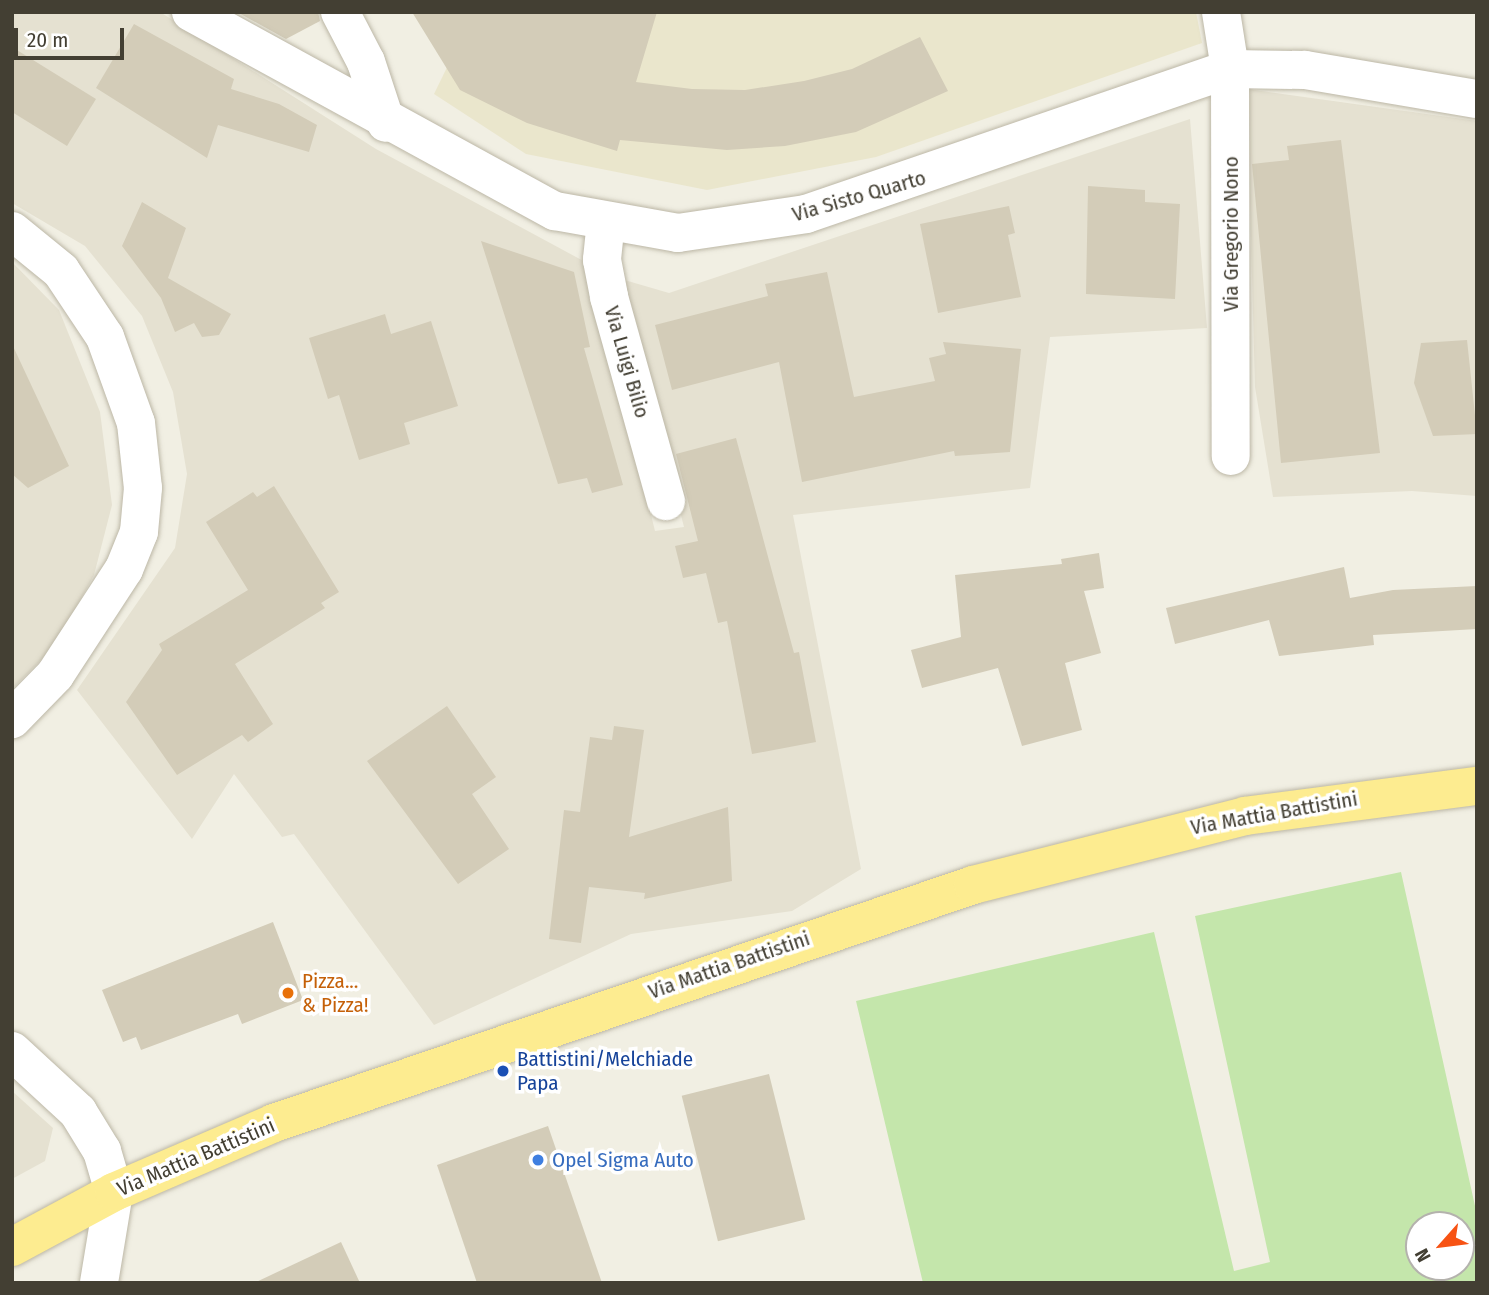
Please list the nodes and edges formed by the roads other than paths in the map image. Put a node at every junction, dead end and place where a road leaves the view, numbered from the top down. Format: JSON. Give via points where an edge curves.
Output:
{"nodes":[{"id":1,"x":191,"y":12,"type":"edge"},
{"id":2,"x":340,"y":12,"type":"edge"},
{"id":3,"x":1222,"y":12,"type":"edge"},
{"id":4,"x":1230,"y":69,"type":"junction"},
{"id":5,"x":1477,"y":99,"type":"edge"},
{"id":6,"x":386,"y":123,"type":"junction"},
{"id":7,"x":606,"y":221,"type":"junction"},
{"id":8,"x":12,"y":231,"type":"edge"},
{"id":9,"x":1231,"y":456,"type":"dead end"},
{"id":10,"x":666,"y":501,"type":"dead end"},
{"id":11,"x":12,"y":719,"type":"edge"},
{"id":12,"x":1477,"y":786,"type":"edge"},
{"id":13,"x":12,"y":1051,"type":"edge"},
{"id":14,"x":114,"y":1192,"type":"junction"},
{"id":15,"x":12,"y":1247,"type":"edge"},
{"id":16,"x":99,"y":1283,"type":"edge"}],
"edges":[{"from":1,"to":6,"type":"street","name":"Via Sisto Quarto"},
{"from":2,"to":6,"type":"street","via":[[366,62]]},
{"from":3,"to":4,"type":"street","name":"Via Gregorio Nono"},
{"from":4,"to":5,"type":"street","name":"Via Sisto Quarto","via":[[1304,70]]},
{"from":4,"to":7,"type":"street","name":"Via Sisto Quarto","via":[[806,214],[678,233]]},
{"from":4,"to":9,"type":"street","name":"Via Gregorio Nono"},
{"from":6,"to":7,"type":"street","name":"Via Sisto Quarto","via":[[555,211]]},
{"from":7,"to":10,"type":"street","name":"Via Luigi Bilio","via":[[602,260],[609,297]]},
{"from":8,"to":11,"type":"street","via":[[61,271],[105,337],[136,423],[143,488],[139,532],[124,569],[55,675]]},
{"from":12,"to":14,"type":"main road","name":"Via Mattia Battistini","via":[[1309,805],[1211,823],[973,885],[331,1103]]},
{"from":13,"to":14,"type":"street","via":[[86,1121]]},
{"from":14,"to":15,"type":"main road","name":"Via Mattia Battistini"},
{"from":14,"to":16,"type":"street"}]}
